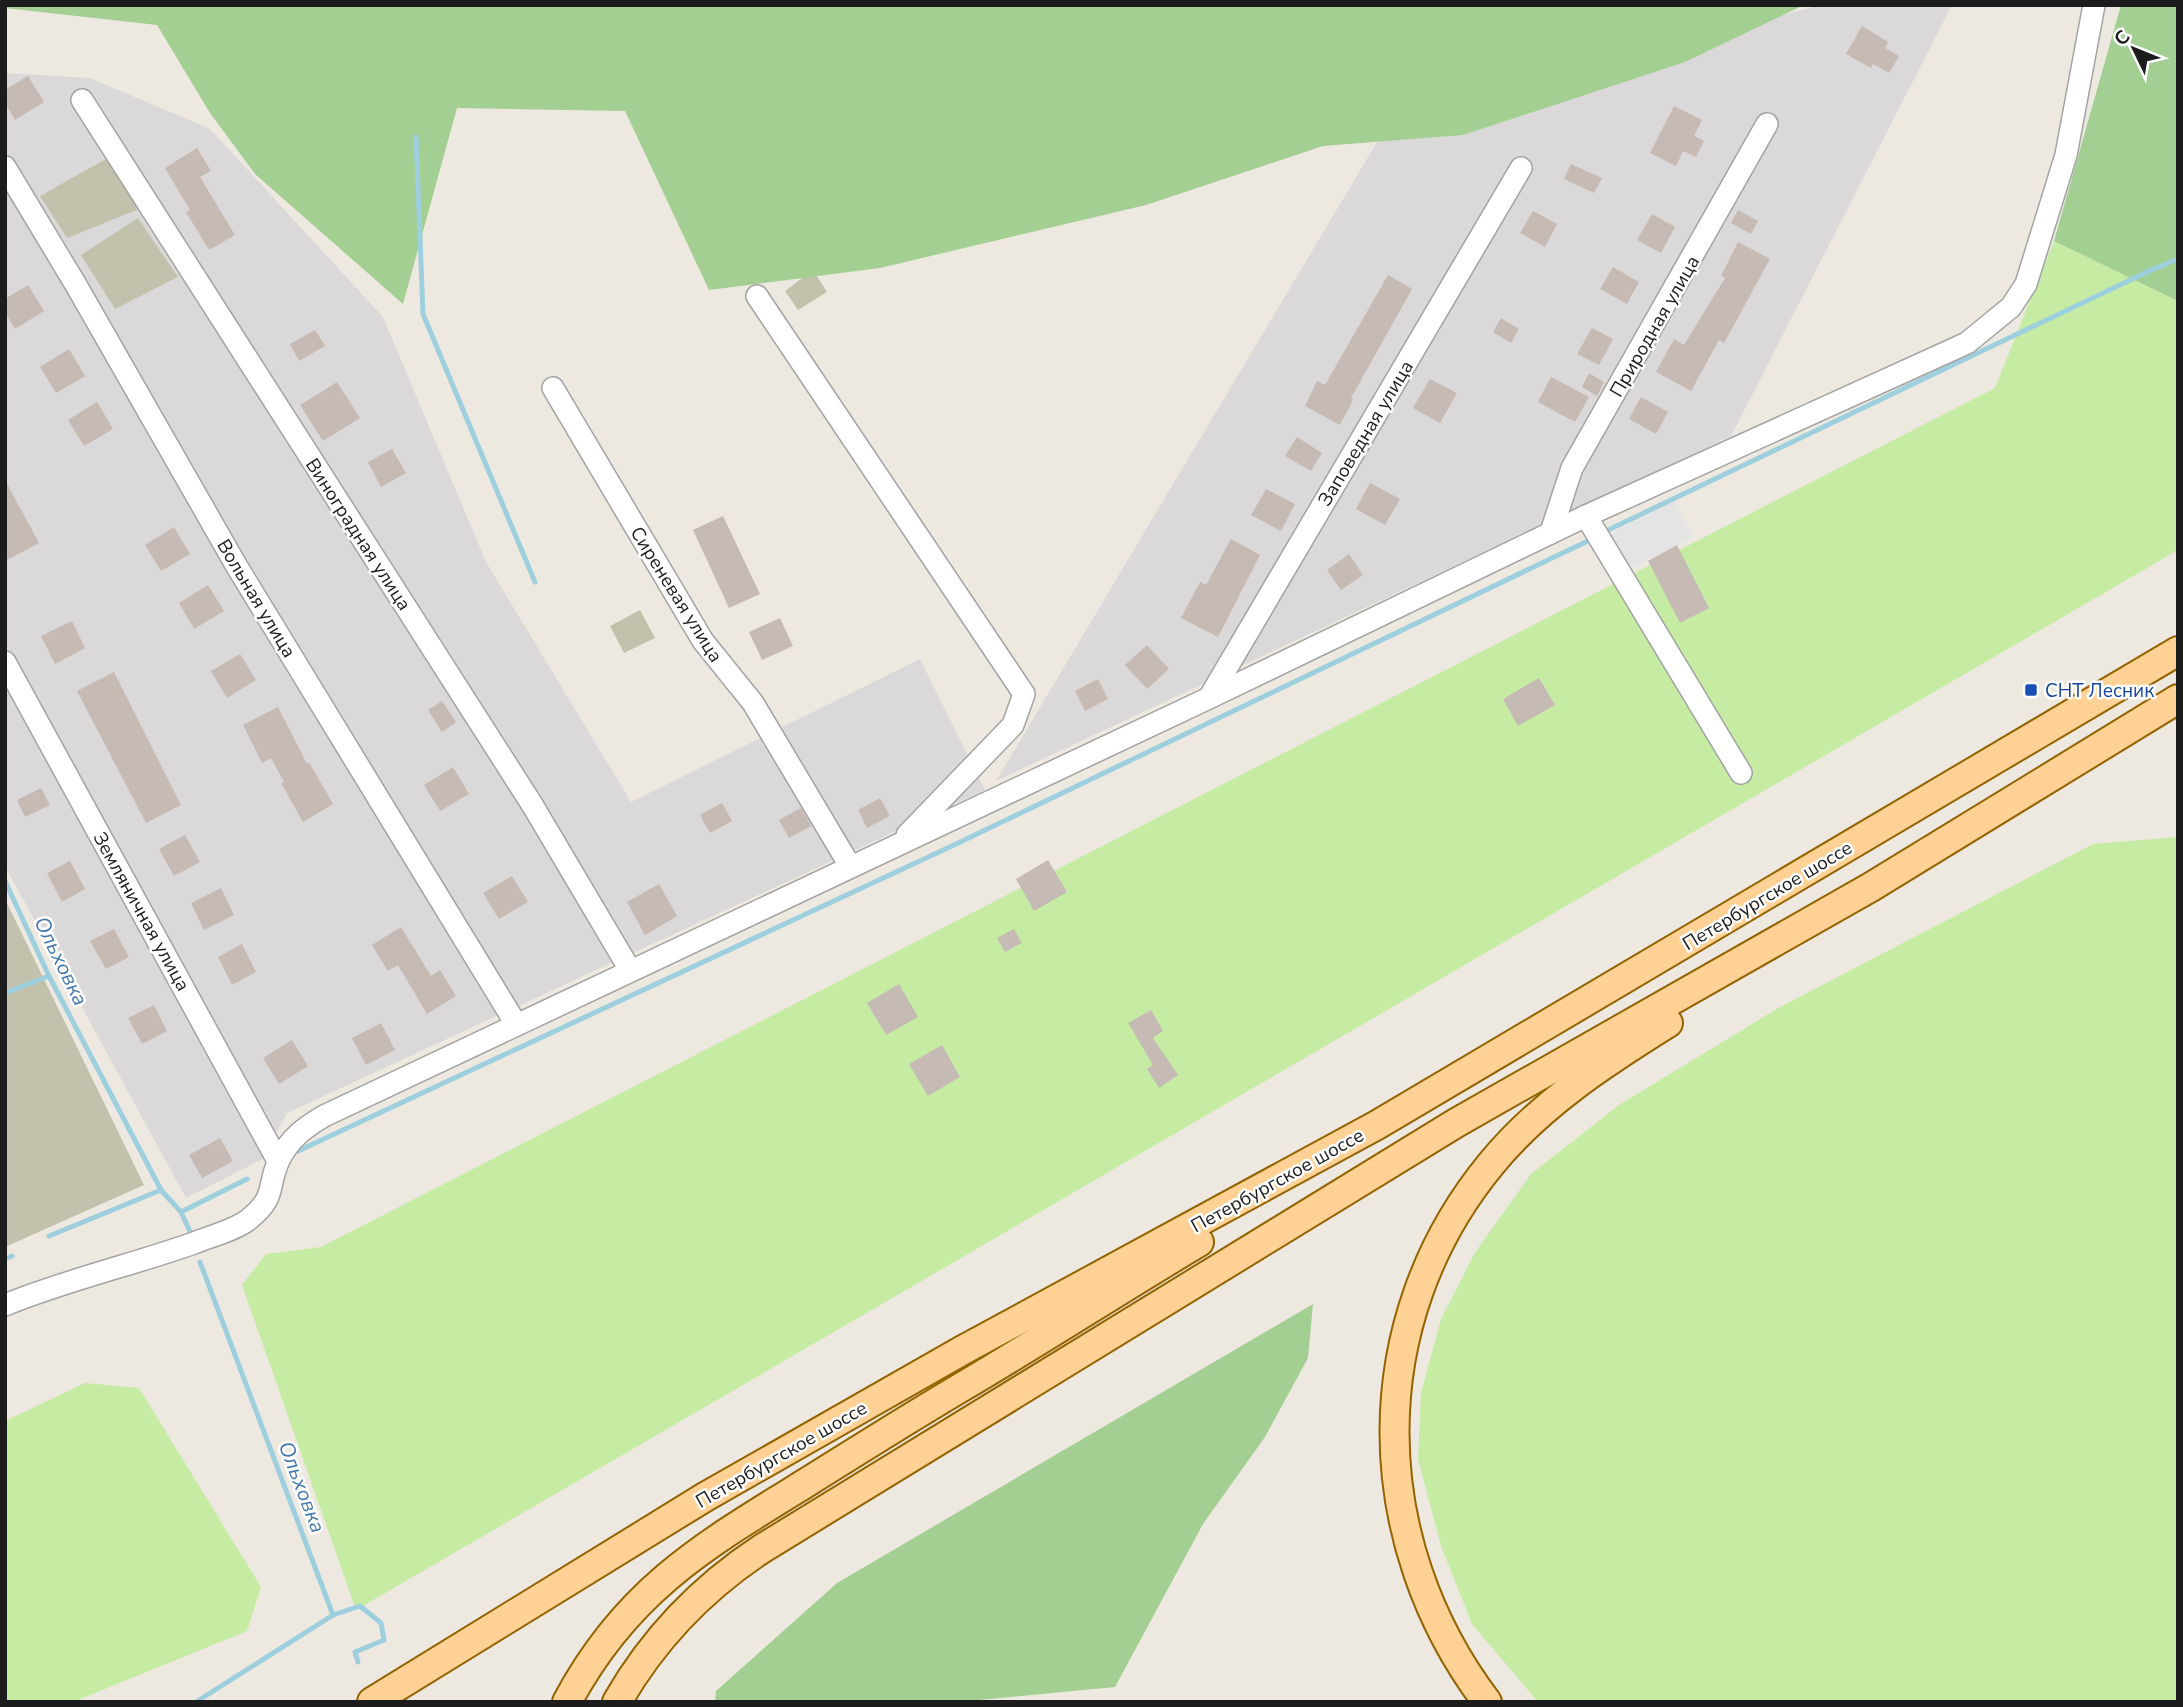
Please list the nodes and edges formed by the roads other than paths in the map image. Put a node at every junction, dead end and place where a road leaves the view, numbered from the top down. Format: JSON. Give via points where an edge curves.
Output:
{"nodes":[{"id":1,"x":2094,"y":5,"type":"edge"},
{"id":2,"x":82,"y":100,"type":"dead end"},
{"id":3,"x":1767,"y":124,"type":"dead end"},
{"id":4,"x":5,"y":167,"type":"edge"},
{"id":5,"x":1521,"y":167,"type":"dead end"},
{"id":6,"x":757,"y":296,"type":"dead end"},
{"id":7,"x":553,"y":388,"type":"dead end"},
{"id":8,"x":1594,"y":529,"type":"junction"},
{"id":9,"x":1551,"y":532,"type":"junction"},
{"id":10,"x":2178,"y":651,"type":"edge"},
{"id":11,"x":5,"y":662,"type":"edge"},
{"id":12,"x":1209,"y":698,"type":"junction"},
{"id":13,"x":2178,"y":699,"type":"edge"},
{"id":14,"x":1741,"y":773,"type":"dead end"},
{"id":15,"x":899,"y":844,"type":"junction"},
{"id":16,"x":850,"y":866,"type":"junction"},
{"id":17,"x":1871,"y":887,"type":"junction"},
{"id":18,"x":631,"y":970,"type":"junction"},
{"id":19,"x":516,"y":1024,"type":"junction"},
{"id":20,"x":1377,"y":1125,"type":"junction"},
{"id":21,"x":278,"y":1161,"type":"junction"},
{"id":22,"x":5,"y":1305,"type":"edge"},
{"id":23,"x":372,"y":1702,"type":"edge"},
{"id":24,"x":567,"y":1702,"type":"edge"},
{"id":25,"x":617,"y":1702,"type":"edge"},
{"id":26,"x":1487,"y":1702,"type":"edge"}],
"edges":[{"from":1,"to":8,"type":"street","via":[[2066,155],[2034,262],[2011,307],[1966,344]]},
{"from":2,"to":18,"type":"street","name":"Виноградная улица","via":[[533,806]]},
{"from":3,"to":9,"type":"street","name":"Природная улица","via":[[1572,468]]},
{"from":4,"to":19,"type":"street","name":"Вольная улица","via":[[236,565]]},
{"from":5,"to":12,"type":"street","name":"Заповедная улица"},
{"from":6,"to":15,"type":"street","via":[[1024,694],[1013,725]]},
{"from":7,"to":16,"type":"street","name":"Сиреневая улица","via":[[703,641],[753,703]]},
{"from":8,"to":9,"type":"street"},
{"from":8,"to":14,"type":"street"},
{"from":9,"to":12,"type":"street"},
{"from":10,"to":20,"type":"main road","name":"Петербургское шоссе"},
{"from":11,"to":21,"type":"street","name":"Земляничная улица"},
{"from":12,"to":15,"type":"street"},
{"from":13,"to":17,"type":"main road","name":"Петербургское шоссе"},
{"from":15,"to":16,"type":"street"},
{"from":16,"to":18,"type":"street"},
{"from":17,"to":25,"type":"main road","name":"Петербургское шоссе","via":[[1455,1123],[750,1557],[700,1597],[656,1643]]},
{"from":17,"to":26,"type":"main road","via":[[1561,1096],[1491,1164],[1438,1246],[1413,1306],[1399,1370],[1395,1467],[1404,1531],[1424,1593],[1452,1652]]},
{"from":18,"to":19,"type":"street"},
{"from":19,"to":21,"type":"street","via":[[324,1116],[297,1133]]},
{"from":20,"to":23,"type":"main road","name":"Петербургское шоссе","via":[[729,1483]]},
{"from":20,"to":24,"type":"main road","via":[[1292,1186],[699,1550],[660,1581],[626,1617]]},
{"from":21,"to":22,"type":"street","via":[[270,1196],[240,1225]]}]}
